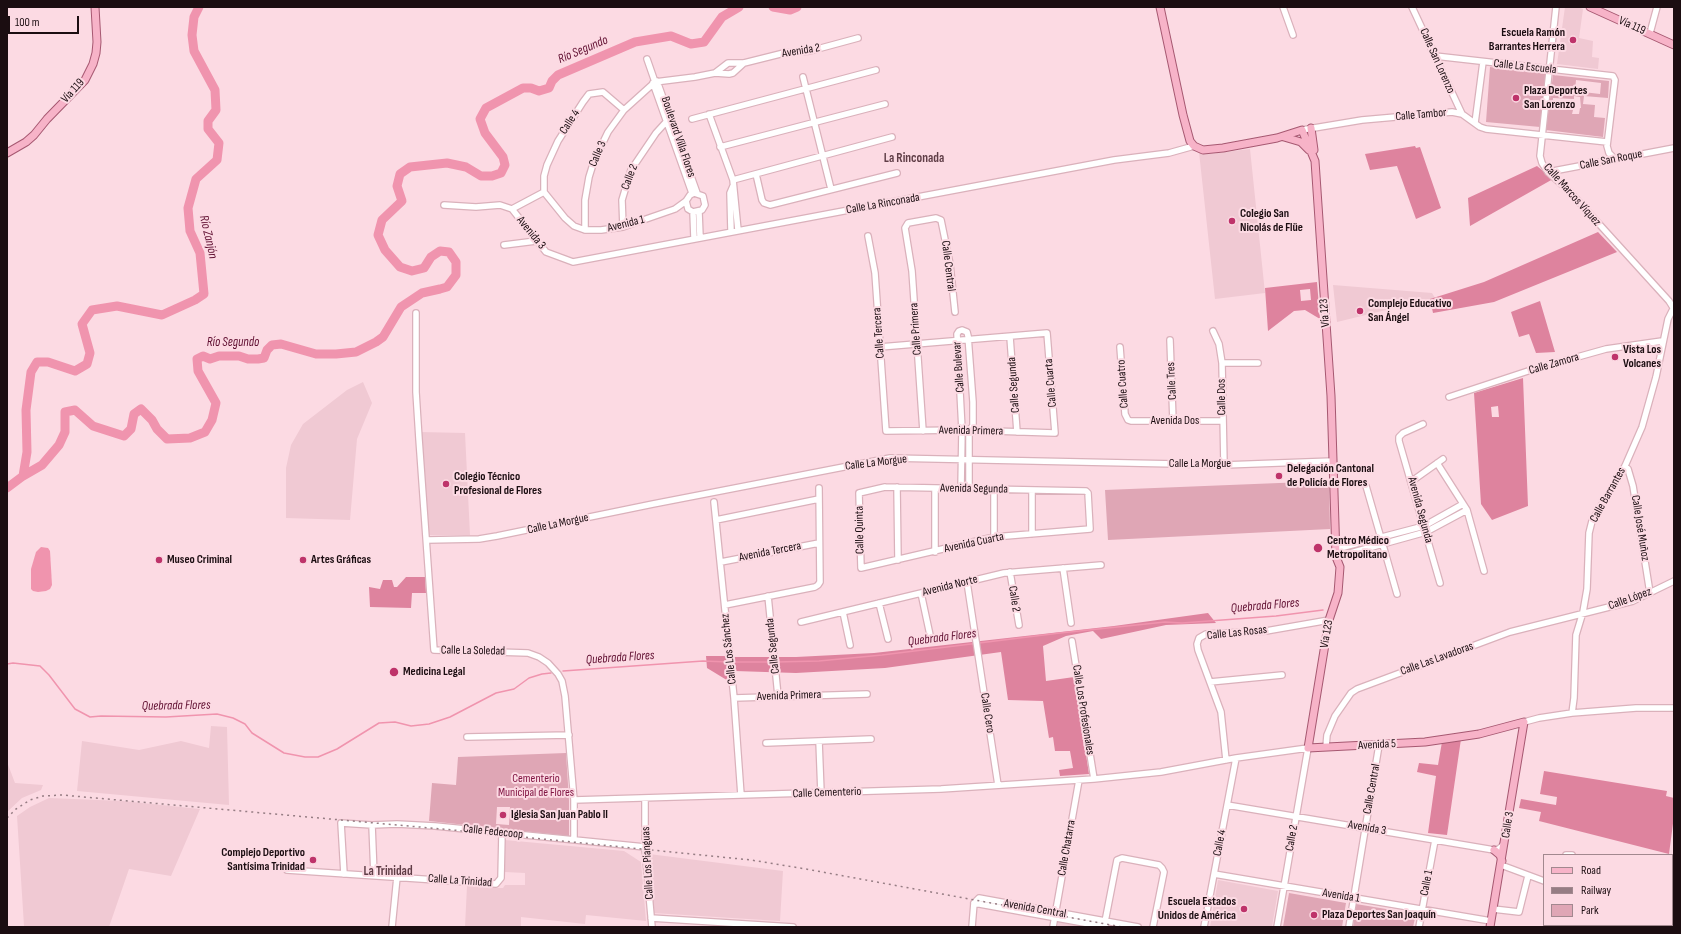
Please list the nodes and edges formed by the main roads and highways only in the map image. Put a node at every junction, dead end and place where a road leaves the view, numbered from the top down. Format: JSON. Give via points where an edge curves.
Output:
{"nodes":[{"id":1,"x":95,"y":7,"type":"edge"},
{"id":2,"x":1160,"y":7,"type":"edge"},
{"id":3,"x":1590,"y":7,"type":"edge"},
{"id":4,"x":1674,"y":45,"type":"edge"},
{"id":5,"x":1311,"y":128,"type":"road end"},
{"id":6,"x":1284,"y":137,"type":"junction"},
{"id":7,"x":7,"y":153,"type":"edge"},
{"id":8,"x":1315,"y":158,"type":"junction"},
{"id":9,"x":1524,"y":722,"type":"joint"},
{"id":10,"x":1308,"y":748,"type":"joint"},
{"id":11,"x":1494,"y":850,"type":"road end"},
{"id":12,"x":1501,"y":864,"type":"junction"},
{"id":13,"x":1491,"y":924,"type":"edge"}],
"edges":[{"from":1,"to":7,"type":"main road","name":"Vía 119","via":[[96,54],[85,80],[34,135]]},
{"from":2,"to":6,"type":"main road","via":[[1183,115],[1190,141],[1194,146],[1203,150],[1224,148]]},
{"from":3,"to":4,"type":"main road","name":"Vía 119"},
{"from":5,"to":8,"type":"main road"},
{"from":6,"to":8,"type":"main road","via":[[1301,142]]},
{"from":6,"to":8,"type":"main road","name":"Vía 123","via":[[1302,130]]},
{"from":8,"to":10,"type":"main road","name":"Vía 123","via":[[1331,393],[1336,553],[1340,567],[1338,593],[1329,620]]},
{"from":9,"to":10,"type":"main road","name":"Avenida 5","via":[[1465,736],[1425,742]]},
{"from":9,"to":12,"type":"main road","name":"Calle 3"},
{"from":11,"to":12,"type":"main road","via":[[1500,855]]},
{"from":12,"to":13,"type":"main road","name":"Calle 3"}]}
